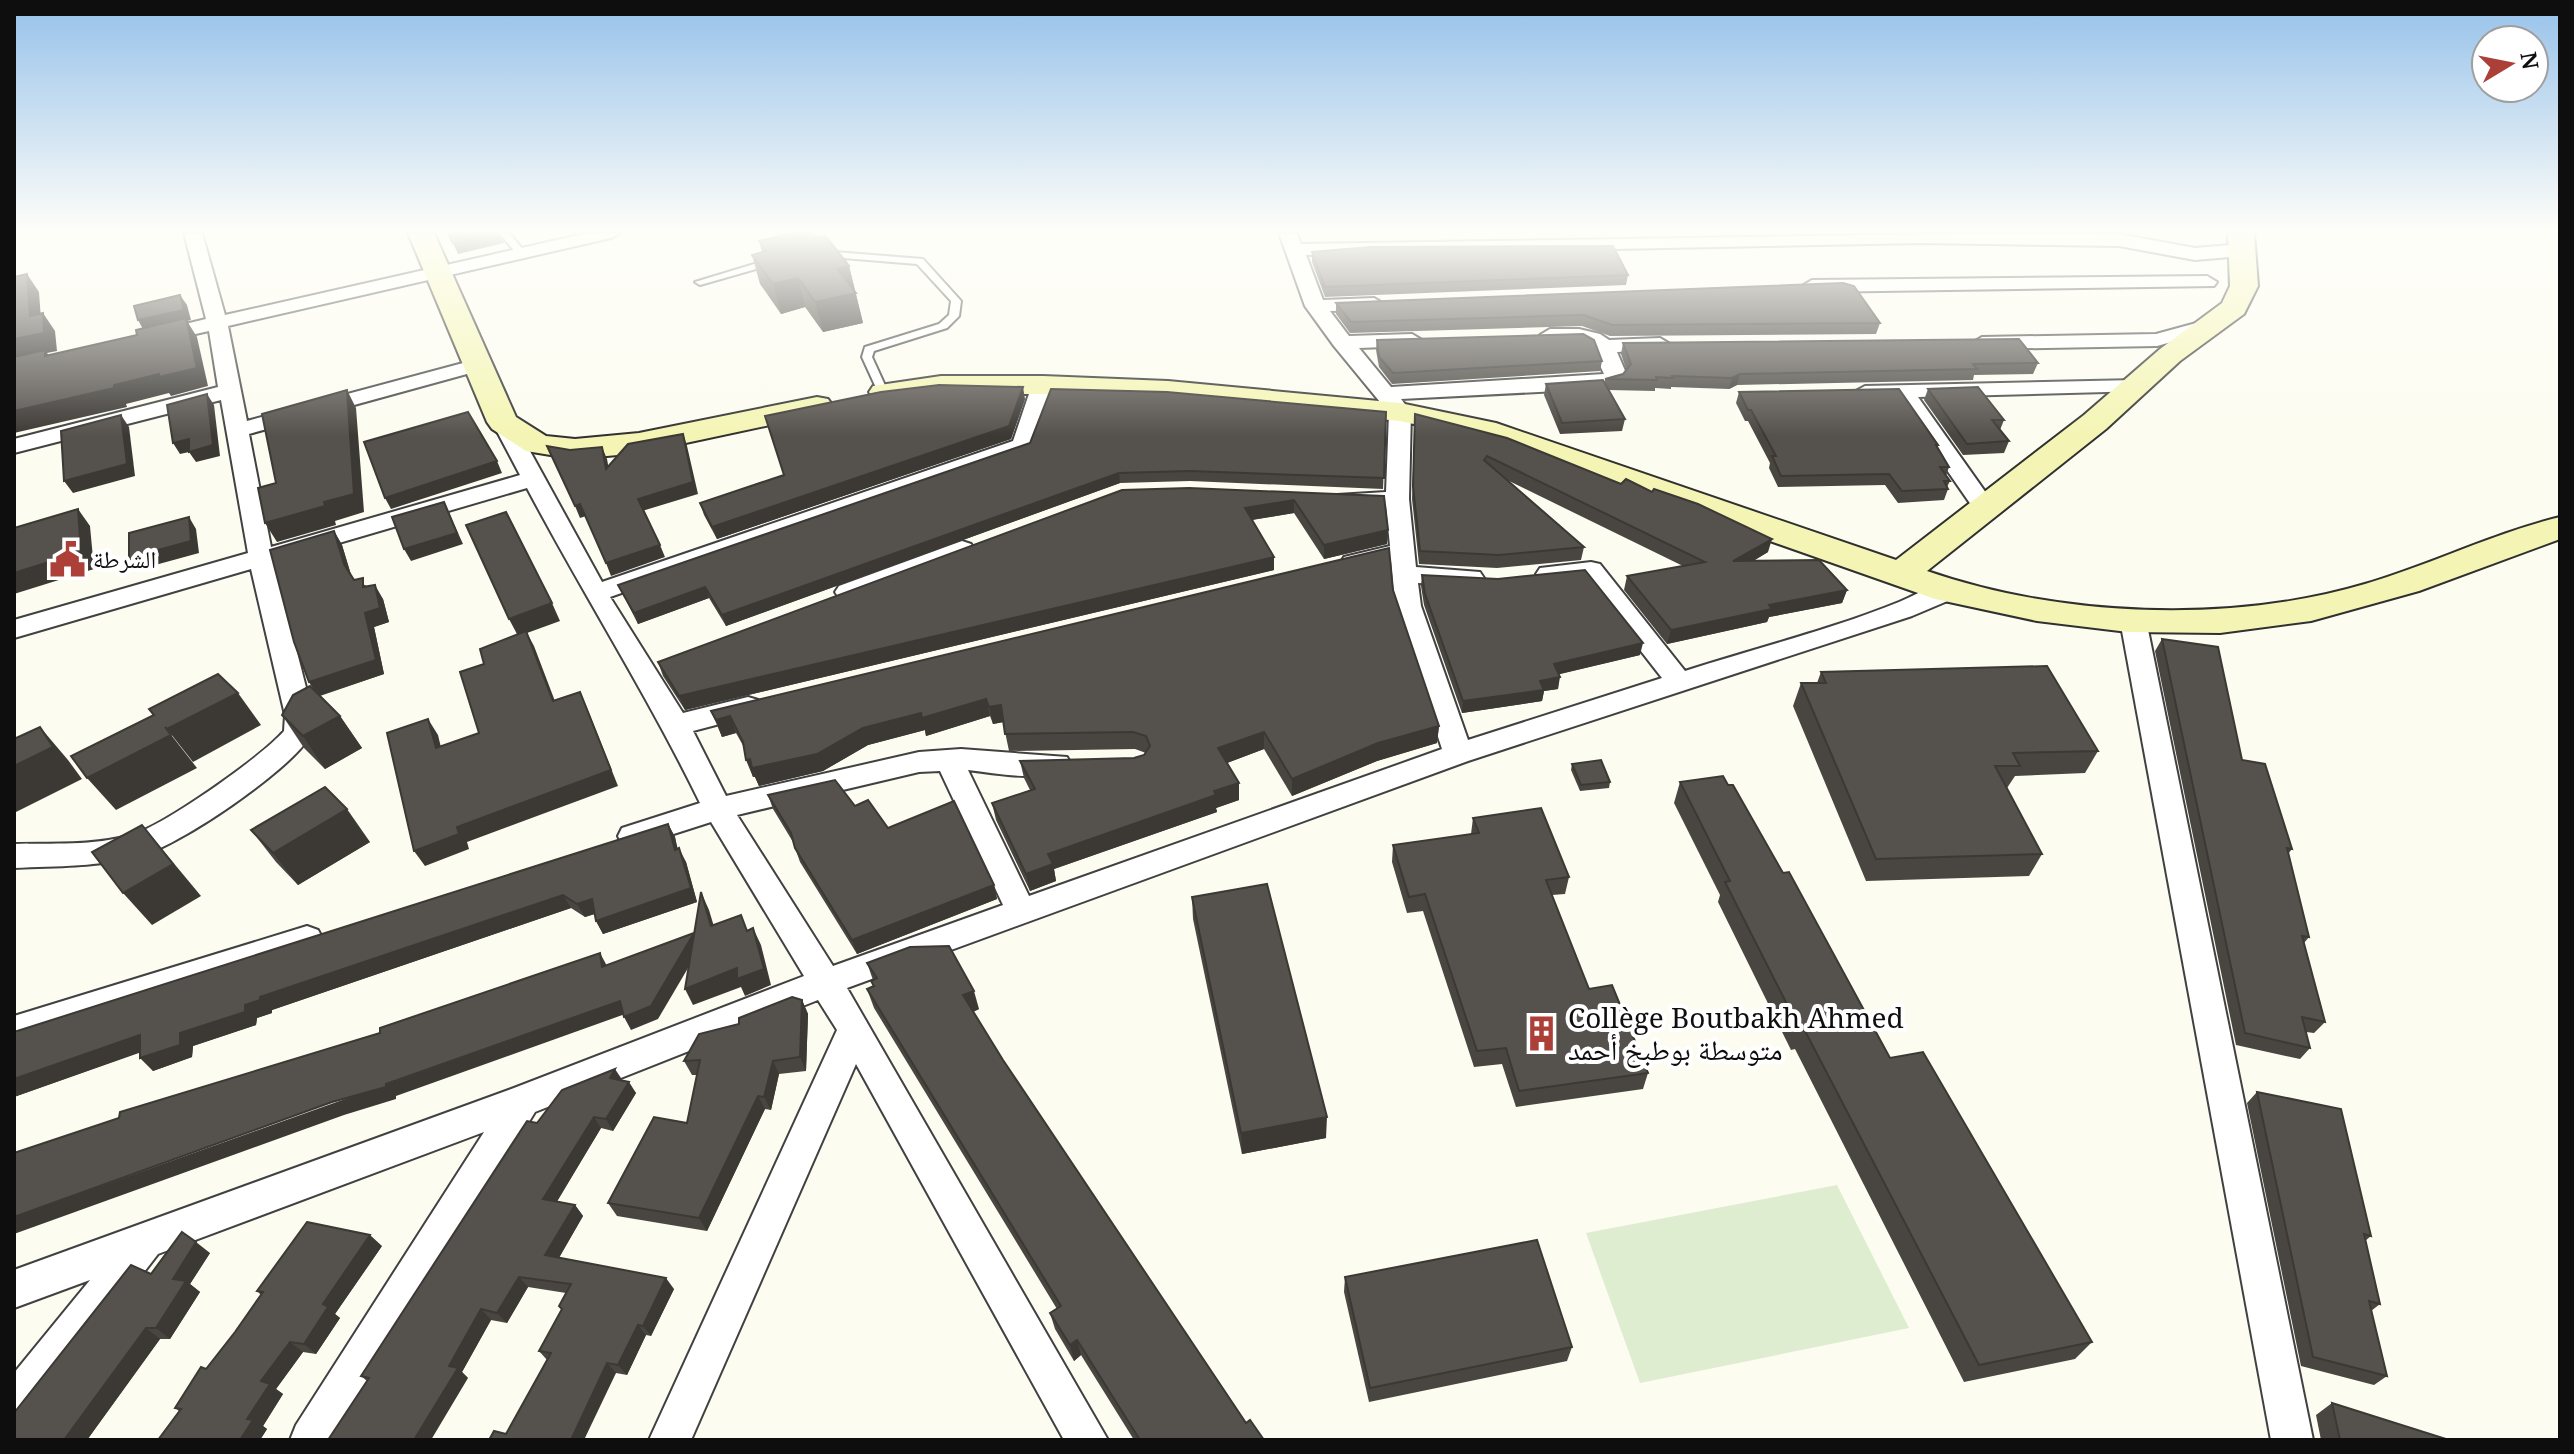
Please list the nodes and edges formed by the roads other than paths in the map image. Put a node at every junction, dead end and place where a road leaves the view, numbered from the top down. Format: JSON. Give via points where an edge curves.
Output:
{"nodes":[{"id":1,"x":2238,"y":300,"type":"edge"},
{"id":2,"x":213,"y":301,"type":"edge"},
{"id":3,"x":308,"y":301,"type":"edge"},
{"id":4,"x":450,"y":301,"type":"edge"},
{"id":5,"x":956,"y":301,"type":"edge"},
{"id":6,"x":1313,"y":301,"type":"edge"},
{"id":7,"x":1394,"y":303,"type":"edge"},
{"id":8,"x":1315,"y":306,"type":"junction"},
{"id":9,"x":217,"y":322,"type":"junction"},
{"id":10,"x":2211,"y":325,"type":"junction"},
{"id":11,"x":1536,"y":336,"type":"edge"},
{"id":12,"x":1431,"y":339,"type":"edge"},
{"id":13,"x":1341,"y":342,"type":"junction"},
{"id":14,"x":130,"y":343,"type":"edge"},
{"id":15,"x":1959,"y":343,"type":"edge"},
{"id":16,"x":1680,"y":344,"type":"edge"},
{"id":17,"x":1604,"y":346,"type":"junction"},
{"id":18,"x":478,"y":365,"type":"junction"},
{"id":19,"x":1043,"y":385,"type":"junction"},
{"id":20,"x":2136,"y":386,"type":"junction"},
{"id":21,"x":229,"y":391,"type":"junction"},
{"id":22,"x":1903,"y":391,"type":"junction"},
{"id":23,"x":883,"y":392,"type":"junction"},
{"id":24,"x":1843,"y":392,"type":"edge"},
{"id":25,"x":1392,"y":403,"type":"junction"},
{"id":26,"x":503,"y":422,"type":"junction"},
{"id":27,"x":236,"y":431,"type":"junction"},
{"id":28,"x":14,"y":446,"type":"edge"},
{"id":29,"x":533,"y":479,"type":"junction"},
{"id":30,"x":1322,"y":497,"type":"edge"},
{"id":31,"x":1397,"y":499,"type":"junction"},
{"id":32,"x":1984,"y":507,"type":"junction"},
{"id":33,"x":2560,"y":527,"type":"edge"},
{"id":34,"x":979,"y":543,"type":"edge"},
{"id":35,"x":261,"y":558,"type":"junction"},
{"id":36,"x":1404,"y":562,"type":"junction"},
{"id":37,"x":1325,"y":569,"type":"edge"},
{"id":38,"x":1900,"y":575,"type":"junction"},
{"id":39,"x":1529,"y":576,"type":"edge"},
{"id":40,"x":1497,"y":579,"type":"edge"},
{"id":41,"x":1948,"y":591,"type":"junction"},
{"id":42,"x":595,"y":593,"type":"junction"},
{"id":43,"x":818,"y":603,"type":"edge"},
{"id":44,"x":2133,"y":620,"type":"junction"},
{"id":45,"x":14,"y":629,"type":"edge"},
{"id":46,"x":1679,"y":682,"type":"junction"},
{"id":47,"x":768,"y":703,"type":"edge"},
{"id":48,"x":676,"y":725,"type":"junction"},
{"id":49,"x":1458,"y":754,"type":"junction"},
{"id":50,"x":949,"y":760,"type":"junction"},
{"id":51,"x":1091,"y":763,"type":"edge"},
{"id":52,"x":718,"y":809,"type":"junction"},
{"id":53,"x":598,"y":847,"type":"edge"},
{"id":54,"x":14,"y":856,"type":"edge"},
{"id":55,"x":1021,"y":911,"type":"junction"},
{"id":56,"x":329,"y":932,"type":"edge"},
{"id":57,"x":826,"y":982,"type":"junction"},
{"id":58,"x":854,"y":1029,"type":"junction"},
{"id":59,"x":14,"y":1031,"type":"edge"},
{"id":60,"x":523,"y":1101,"type":"junction"},
{"id":61,"x":146,"y":1239,"type":"junction"},
{"id":62,"x":14,"y":1289,"type":"edge"},
{"id":63,"x":14,"y":1406,"type":"edge"},
{"id":64,"x":311,"y":1440,"type":"edge"},
{"id":65,"x":670,"y":1440,"type":"edge"},
{"id":66,"x":1087,"y":1440,"type":"edge"},
{"id":67,"x":2292,"y":1440,"type":"edge"}],
"edges":[{"from":1,"to":10,"type":"main road"},
{"from":2,"to":9,"type":"street"},
{"from":3,"to":9,"type":"street"},
{"from":4,"to":18,"type":"main road"},
{"from":5,"to":23,"type":"lane","via":[[954,316],[943,326],[869,349],[867,357]]},
{"from":6,"to":8,"type":"street"},
{"from":7,"to":8,"type":"street"},
{"from":8,"to":13,"type":"street"},
{"from":9,"to":14,"type":"street"},
{"from":9,"to":21,"type":"street"},
{"from":10,"to":15,"type":"street","via":[[2157,340]]},
{"from":10,"to":20,"type":"main road"},
{"from":11,"to":17,"type":"street","via":[[1582,335]]},
{"from":12,"to":13,"type":"street"},
{"from":13,"to":25,"type":"street"},
{"from":16,"to":17,"type":"street"},
{"from":17,"to":25,"type":"street","via":[[1615,373],[1597,383]]},
{"from":18,"to":26,"type":"main road"},
{"from":18,"to":27,"type":"street"},
{"from":19,"to":23,"type":"main road","via":[[941,385]]},
{"from":19,"to":25,"type":"main road"},
{"from":19,"to":42,"type":"street","via":[[1023,445]]},
{"from":20,"to":22,"type":"street"},
{"from":20,"to":32,"type":"main road"},
{"from":21,"to":27,"type":"street"},
{"from":21,"to":28,"type":"street"},
{"from":22,"to":24,"type":"street"},
{"from":22,"to":32,"type":"street"},
{"from":23,"to":26,"type":"main road","via":[[639,443],[575,449],[537,444]]},
{"from":25,"to":31,"type":"street"},
{"from":25,"to":38,"type":"main road","via":[[1485,430]]},
{"from":26,"to":29,"type":"street"},
{"from":27,"to":35,"type":"street"},
{"from":29,"to":35,"type":"street"},
{"from":29,"to":42,"type":"street"},
{"from":30,"to":31,"type":"street"},
{"from":31,"to":36,"type":"street"},
{"from":32,"to":38,"type":"main road"},
{"from":33,"to":44,"type":"main road","via":[[2425,578],[2308,610],[2215,620]]},
{"from":34,"to":43,"type":"street"},
{"from":35,"to":45,"type":"street"},
{"from":35,"to":54,"type":"street","via":[[299,715],[297,734],[176,827],[143,843]]},
{"from":36,"to":37,"type":"street"},
{"from":36,"to":40,"type":"street"},
{"from":36,"to":49,"type":"street","via":[[1408,606]]},
{"from":38,"to":41,"type":"main road"},
{"from":39,"to":46,"type":"street","via":[[1591,570]]},
{"from":41,"to":44,"type":"main road","via":[[2015,606]]},
{"from":41,"to":46,"type":"street"},
{"from":42,"to":48,"type":"street","via":[[650,667]]},
{"from":44,"to":67,"type":"street"},
{"from":46,"to":49,"type":"street"},
{"from":47,"to":48,"type":"street"},
{"from":48,"to":52,"type":"street"},
{"from":49,"to":55,"type":"street"},
{"from":50,"to":51,"type":"street"},
{"from":50,"to":52,"type":"street","via":[[919,762]]},
{"from":50,"to":55,"type":"street"},
{"from":52,"to":53,"type":"street"},
{"from":52,"to":57,"type":"street"},
{"from":55,"to":57,"type":"street"},
{"from":56,"to":59,"type":"street"},
{"from":57,"to":58,"type":"street"},
{"from":57,"to":60,"type":"street"},
{"from":58,"to":65,"type":"street"},
{"from":58,"to":66,"type":"street"},
{"from":60,"to":61,"type":"street"},
{"from":60,"to":64,"type":"street"},
{"from":61,"to":62,"type":"street"},
{"from":61,"to":63,"type":"street"}]}
